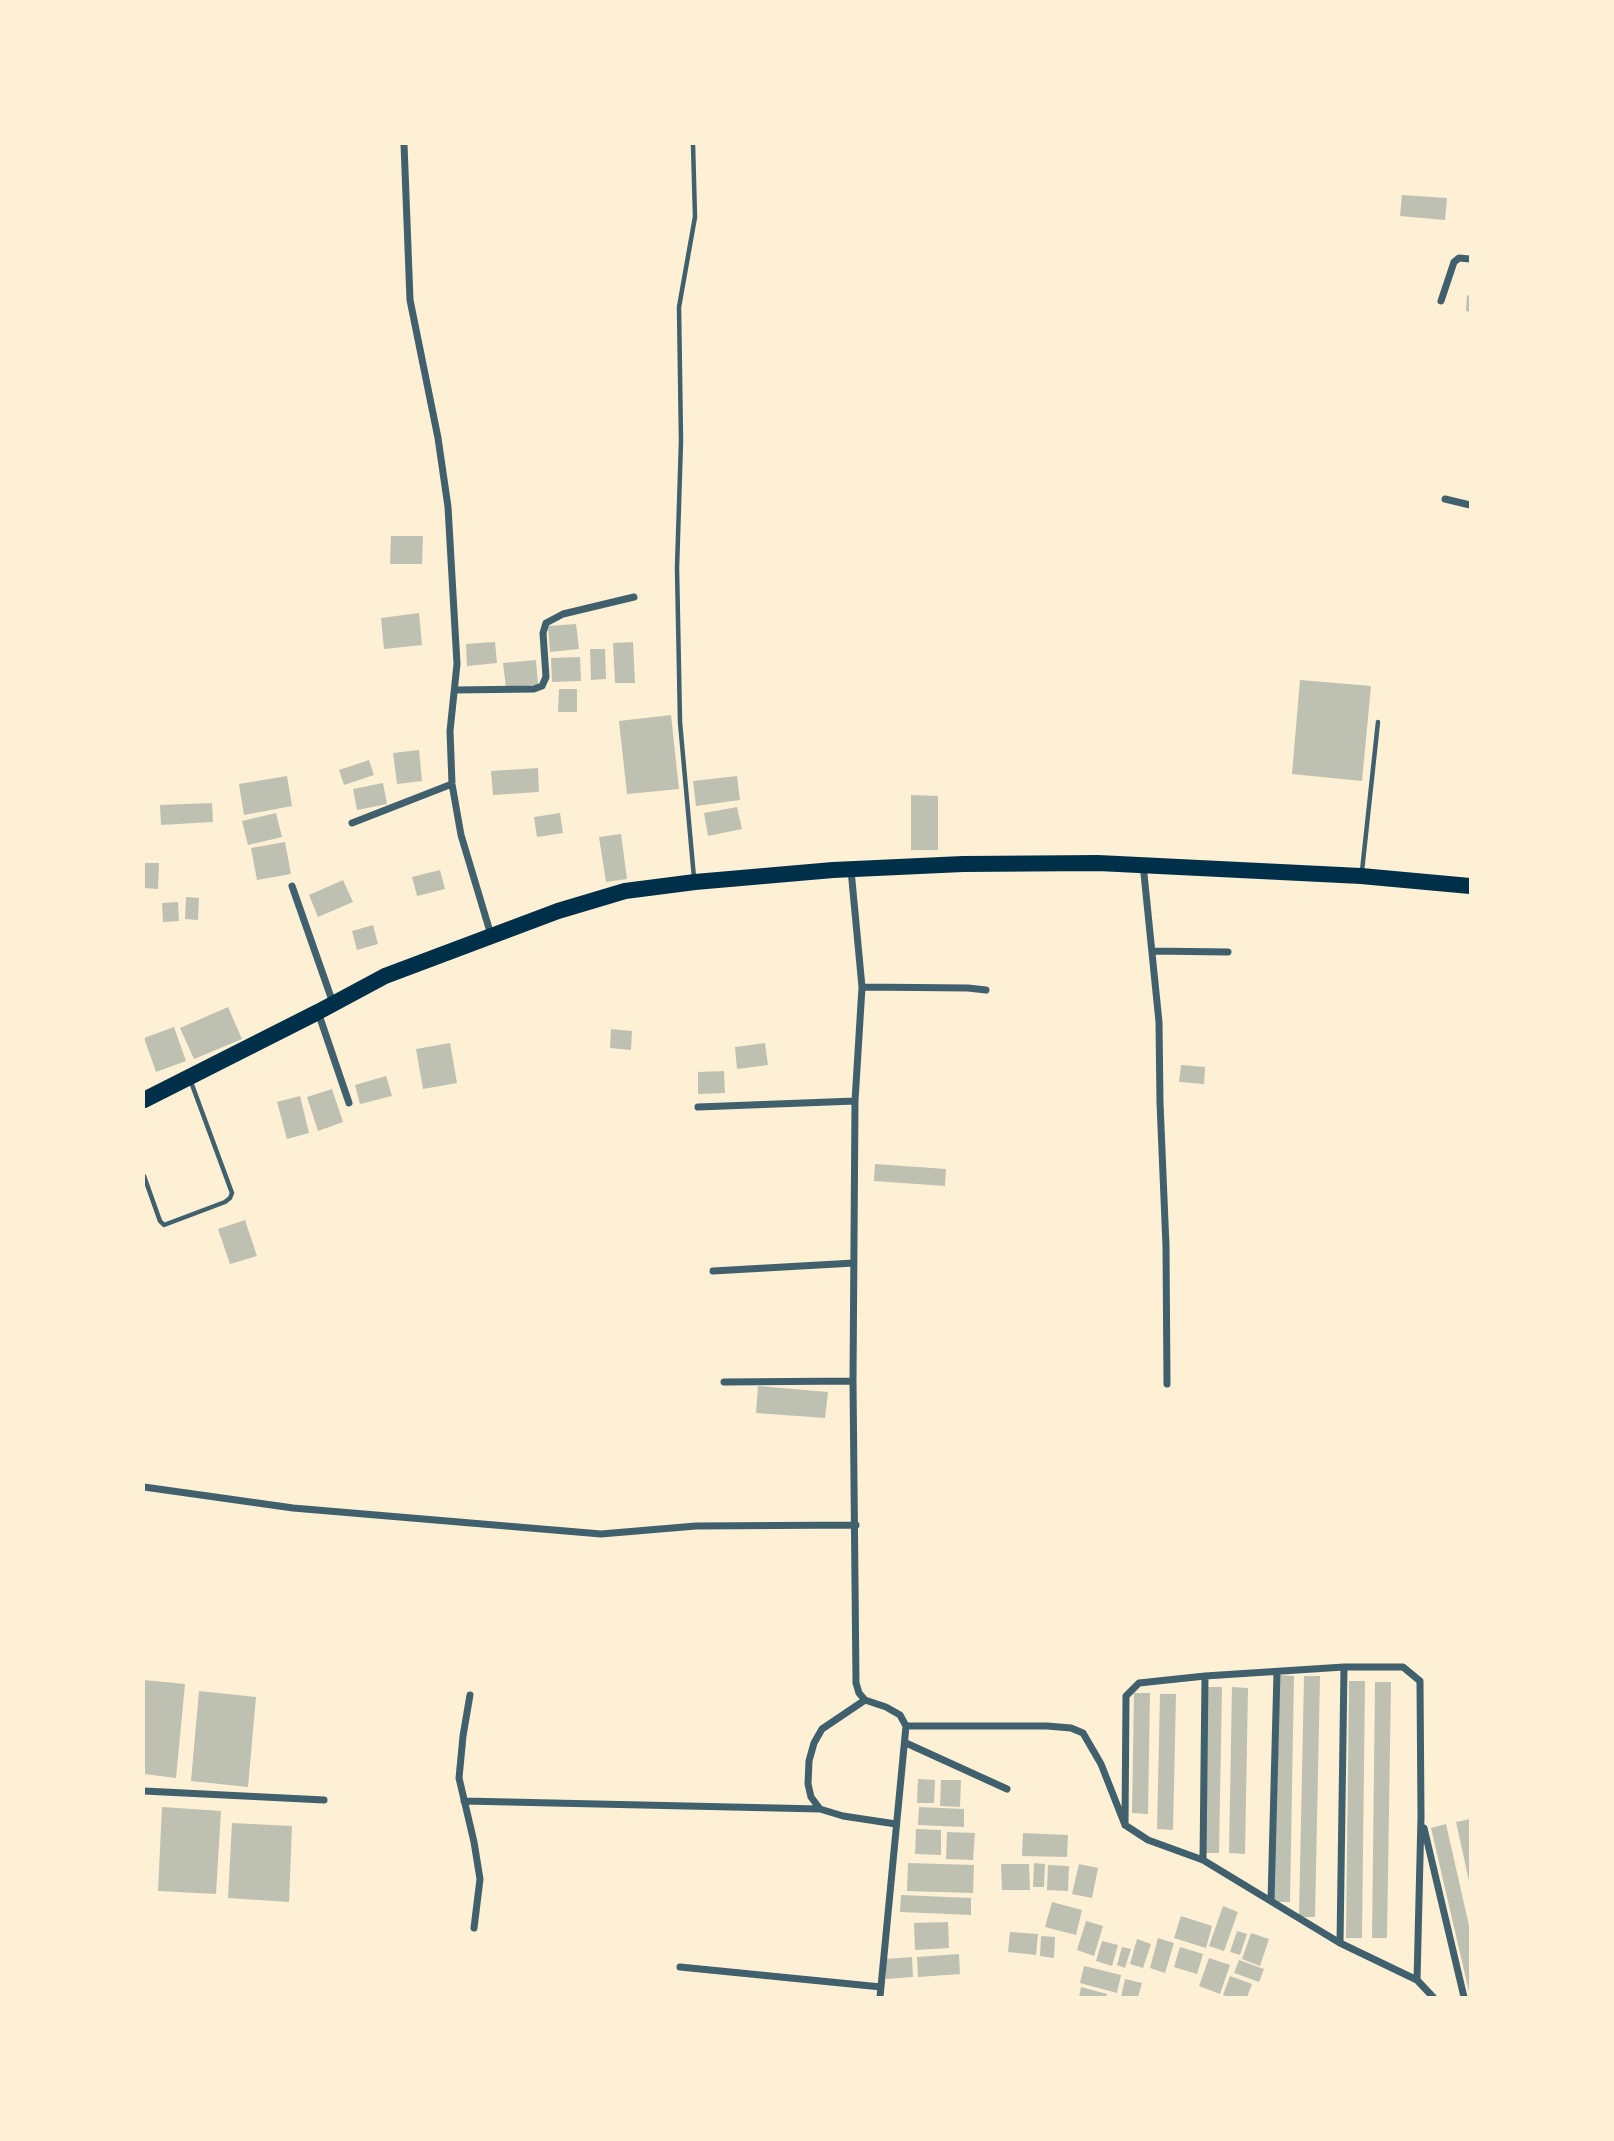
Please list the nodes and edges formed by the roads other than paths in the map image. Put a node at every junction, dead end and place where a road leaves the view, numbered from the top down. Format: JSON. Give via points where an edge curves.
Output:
{"nodes":[{"id":1,"x":404,"y":144,"type":"edge"},
{"id":2,"x":693,"y":144,"type":"edge"},
{"id":3,"x":1471,"y":259,"type":"edge"},
{"id":4,"x":1441,"y":301,"type":"dead end"},
{"id":5,"x":1445,"y":499,"type":"dead end"},
{"id":6,"x":1471,"y":505,"type":"edge"},
{"id":7,"x":634,"y":597,"type":"dead end"},
{"id":8,"x":456,"y":690,"type":"junction"},
{"id":9,"x":1378,"y":722,"type":"dead end"},
{"id":10,"x":452,"y":784,"type":"junction"},
{"id":11,"x":352,"y":823,"type":"dead end"},
{"id":12,"x":1143,"y":863,"type":"junction"},
{"id":13,"x":850,"y":870,"type":"junction"},
{"id":14,"x":1361,"y":876,"type":"junction"},
{"id":15,"x":695,"y":882,"type":"junction"},
{"id":16,"x":292,"y":886,"type":"dead end"},
{"id":17,"x":1471,"y":886,"type":"edge"},
{"id":18,"x":491,"y":936,"type":"junction"},
{"id":19,"x":1152,"y":951,"type":"junction"},
{"id":20,"x":1228,"y":952,"type":"dead end"},
{"id":21,"x":862,"y":987,"type":"junction"},
{"id":22,"x":986,"y":990,"type":"dead end"},
{"id":23,"x":333,"y":1003,"type":"junction"},
{"id":24,"x":318,"y":1012,"type":"junction"},
{"id":25,"x":189,"y":1077,"type":"junction"},
{"id":26,"x":144,"y":1100,"type":"edge"},
{"id":27,"x":855,"y":1101,"type":"junction"},
{"id":28,"x":349,"y":1103,"type":"dead end"},
{"id":29,"x":698,"y":1107,"type":"dead end"},
{"id":30,"x":144,"y":1176,"type":"edge"},
{"id":31,"x":855,"y":1263,"type":"junction"},
{"id":32,"x":713,"y":1271,"type":"dead end"},
{"id":33,"x":853,"y":1381,"type":"junction"},
{"id":34,"x":724,"y":1382,"type":"dead end"},
{"id":35,"x":1167,"y":1384,"type":"dead end"},
{"id":36,"x":144,"y":1487,"type":"edge"},
{"id":37,"x":856,"y":1525,"type":"junction"},
{"id":38,"x":1344,"y":1667,"type":"junction"},
{"id":39,"x":1277,"y":1672,"type":"junction"},
{"id":40,"x":1205,"y":1676,"type":"junction"},
{"id":41,"x":470,"y":1695,"type":"dead end"},
{"id":42,"x":865,"y":1700,"type":"junction"},
{"id":43,"x":906,"y":1726,"type":"junction"},
{"id":44,"x":906,"y":1743,"type":"junction"},
{"id":45,"x":1007,"y":1788,"type":"dead end"},
{"id":46,"x":144,"y":1791,"type":"edge"},
{"id":47,"x":324,"y":1800,"type":"dead end"},
{"id":48,"x":464,"y":1801,"type":"junction"},
{"id":49,"x":820,"y":1809,"type":"junction"},
{"id":50,"x":1422,"y":1817,"type":"junction"},
{"id":51,"x":896,"y":1824,"type":"junction"},
{"id":52,"x":1125,"y":1825,"type":"junction"},
{"id":53,"x":1203,"y":1860,"type":"junction"},
{"id":54,"x":1272,"y":1901,"type":"junction"},
{"id":55,"x":474,"y":1928,"type":"dead end"},
{"id":56,"x":1340,"y":1943,"type":"junction"},
{"id":57,"x":680,"y":1967,"type":"dead end"},
{"id":58,"x":1417,"y":1980,"type":"junction"},
{"id":59,"x":881,"y":1987,"type":"junction"},
{"id":60,"x":880,"y":1997,"type":"edge"},
{"id":61,"x":1433,"y":1997,"type":"edge"},
{"id":62,"x":1464,"y":1997,"type":"edge"}],
"edges":[{"from":1,"to":8,"type":"street","via":[[408,283],[448,507]]},
{"from":2,"to":15,"type":"lane","via":[[695,217],[679,307],[677,568],[681,747]]},
{"from":3,"to":4,"type":"street","via":[[1454,262]]},
{"from":5,"to":6,"type":"street"},
{"from":7,"to":8,"type":"street","via":[[563,614],[546,623],[542,686]]},
{"from":8,"to":10,"type":"street","via":[[450,731]]},
{"from":9,"to":14,"type":"lane"},
{"from":10,"to":11,"type":"street"},
{"from":10,"to":18,"type":"street","via":[[461,835]]},
{"from":12,"to":13,"type":"main road"},
{"from":12,"to":14,"type":"main road"},
{"from":12,"to":19,"type":"street"},
{"from":13,"to":15,"type":"main road"},
{"from":13,"to":21,"type":"street"},
{"from":14,"to":17,"type":"main road"},
{"from":15,"to":18,"type":"main road","via":[[615,893]]},
{"from":16,"to":23,"type":"street"},
{"from":18,"to":23,"type":"main road","via":[[385,976]]},
{"from":19,"to":20,"type":"street"},
{"from":19,"to":35,"type":"street","via":[[1159,1022]]},
{"from":21,"to":22,"type":"street"},
{"from":21,"to":27,"type":"street"},
{"from":23,"to":24,"type":"main road"},
{"from":24,"to":25,"type":"main road"},
{"from":24,"to":28,"type":"street"},
{"from":25,"to":26,"type":"main road"},
{"from":25,"to":30,"type":"lane","via":[[232,1193],[225,1202],[164,1225]]},
{"from":27,"to":29,"type":"street"},
{"from":27,"to":31,"type":"street"},
{"from":31,"to":32,"type":"street"},
{"from":31,"to":33,"type":"street"},
{"from":33,"to":34,"type":"street"},
{"from":33,"to":37,"type":"street"},
{"from":36,"to":37,"type":"street","via":[[293,1508],[601,1534],[696,1526]]},
{"from":37,"to":42,"type":"street","via":[[856,1683]]},
{"from":38,"to":39,"type":"street"},
{"from":38,"to":50,"type":"street","via":[[1403,1667],[1420,1681]]},
{"from":38,"to":56,"type":"street"},
{"from":39,"to":40,"type":"street"},
{"from":39,"to":54,"type":"street"},
{"from":40,"to":52,"type":"street","via":[[1139,1683],[1126,1696]]},
{"from":40,"to":53,"type":"street"},
{"from":41,"to":48,"type":"street","via":[[459,1778]]},
{"from":42,"to":43,"type":"street","via":[[900,1715]]},
{"from":42,"to":49,"type":"street","via":[[822,1729],[814,1743],[808,1784]]},
{"from":43,"to":44,"type":"street"},
{"from":43,"to":52,"type":"street","via":[[1047,1726],[1083,1733],[1101,1764]]},
{"from":44,"to":45,"type":"street"},
{"from":44,"to":51,"type":"street"},
{"from":46,"to":47,"type":"street"},
{"from":48,"to":49,"type":"street"},
{"from":48,"to":55,"type":"street","via":[[480,1880]]},
{"from":49,"to":51,"type":"street"},
{"from":50,"to":58,"type":"street"},
{"from":50,"to":62,"type":"street"},
{"from":51,"to":59,"type":"street"},
{"from":52,"to":53,"type":"street","via":[[1148,1840]]},
{"from":53,"to":54,"type":"street"},
{"from":54,"to":56,"type":"street"},
{"from":56,"to":58,"type":"street"},
{"from":57,"to":59,"type":"street"},
{"from":58,"to":61,"type":"street"},
{"from":59,"to":60,"type":"street"}]}
